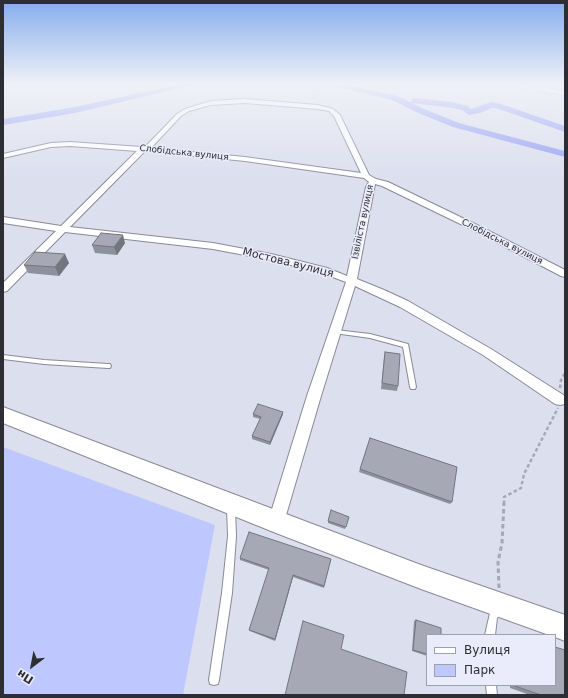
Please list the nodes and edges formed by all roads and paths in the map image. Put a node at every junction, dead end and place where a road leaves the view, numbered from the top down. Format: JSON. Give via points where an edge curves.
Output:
{"nodes":[{"id":1,"x":177,"y":117,"type":"edge"},
{"id":2,"x":337,"y":117,"type":"edge"},
{"id":3,"x":143,"y":149,"type":"junction"},
{"id":4,"x":3,"y":156,"type":"edge"},
{"id":5,"x":369,"y":179,"type":"junction"},
{"id":6,"x":3,"y":220,"type":"edge"},
{"id":7,"x":61,"y":230,"type":"junction"},
{"id":8,"x":565,"y":274,"type":"edge"},
{"id":9,"x":351,"y":282,"type":"junction"},
{"id":10,"x":3,"y":289,"type":"edge"},
{"id":11,"x":336,"y":332,"type":"junction"},
{"id":12,"x":3,"y":357,"type":"edge"},
{"id":13,"x":108,"y":366,"type":"dead end"},
{"id":14,"x":565,"y":373,"type":"edge"},
{"id":15,"x":413,"y":387,"type":"dead end"},
{"id":16,"x":563,"y":402,"type":"edge"},
{"id":17,"x":3,"y":415,"type":"edge"},
{"id":18,"x":231,"y":504,"type":"junction"},
{"id":19,"x":276,"y":522,"type":"junction"},
{"id":20,"x":496,"y":604,"type":"junction"},
{"id":21,"x":565,"y":628,"type":"edge"},
{"id":22,"x":490,"y":634,"type":"edge"},
{"id":23,"x":214,"y":680,"type":"dead end"}],
"edges":[{"from":1,"to":3,"type":"street","name":"Ізвіліста вулиця"},
{"from":2,"to":5,"type":"street","name":"Ізвіліста вулиця"},
{"from":3,"to":4,"type":"street","name":"Слобідська вулиця","via":[[61,144]]},
{"from":3,"to":5,"type":"street","name":"Слобідська вулиця","via":[[301,166]]},
{"from":3,"to":7,"type":"street","name":"Ізвіліста вулиця"},
{"from":5,"to":8,"type":"street","name":"Слобідська вулиця","via":[[385,184],[478,229]]},
{"from":5,"to":9,"type":"street","name":"Ізвіліста вулиця","via":[[370,187]]},
{"from":6,"to":7,"type":"street","name":"Мостова вулиця"},
{"from":7,"to":9,"type":"street","name":"Мостова вулиця","via":[[214,246],[323,270]]},
{"from":7,"to":10,"type":"street","name":"Ізвіліста вулиця"},
{"from":9,"to":11,"type":"street","name":"Ізвіліста вулиця"},
{"from":9,"to":16,"type":"street","name":"Мостова вулиця","via":[[404,304],[487,352]]},
{"from":11,"to":15,"type":"lane","via":[[370,336],[406,346]]},
{"from":11,"to":19,"type":"street","name":"Ізвіліста вулиця"},
{"from":12,"to":13,"type":"lane"},
{"from":14,"to":16,"type":"path","via":[[561,380]]},
{"from":16,"to":20,"type":"path","via":[[524,474],[521,488],[504,497],[502,543],[498,562],[499,593]]},
{"from":17,"to":18,"type":"main road"},
{"from":18,"to":19,"type":"main road"},
{"from":18,"to":23,"type":"lane","via":[[232,536],[227,593]]},
{"from":19,"to":20,"type":"main road"},
{"from":20,"to":21,"type":"main road"},
{"from":20,"to":22,"type":"lane"}]}
